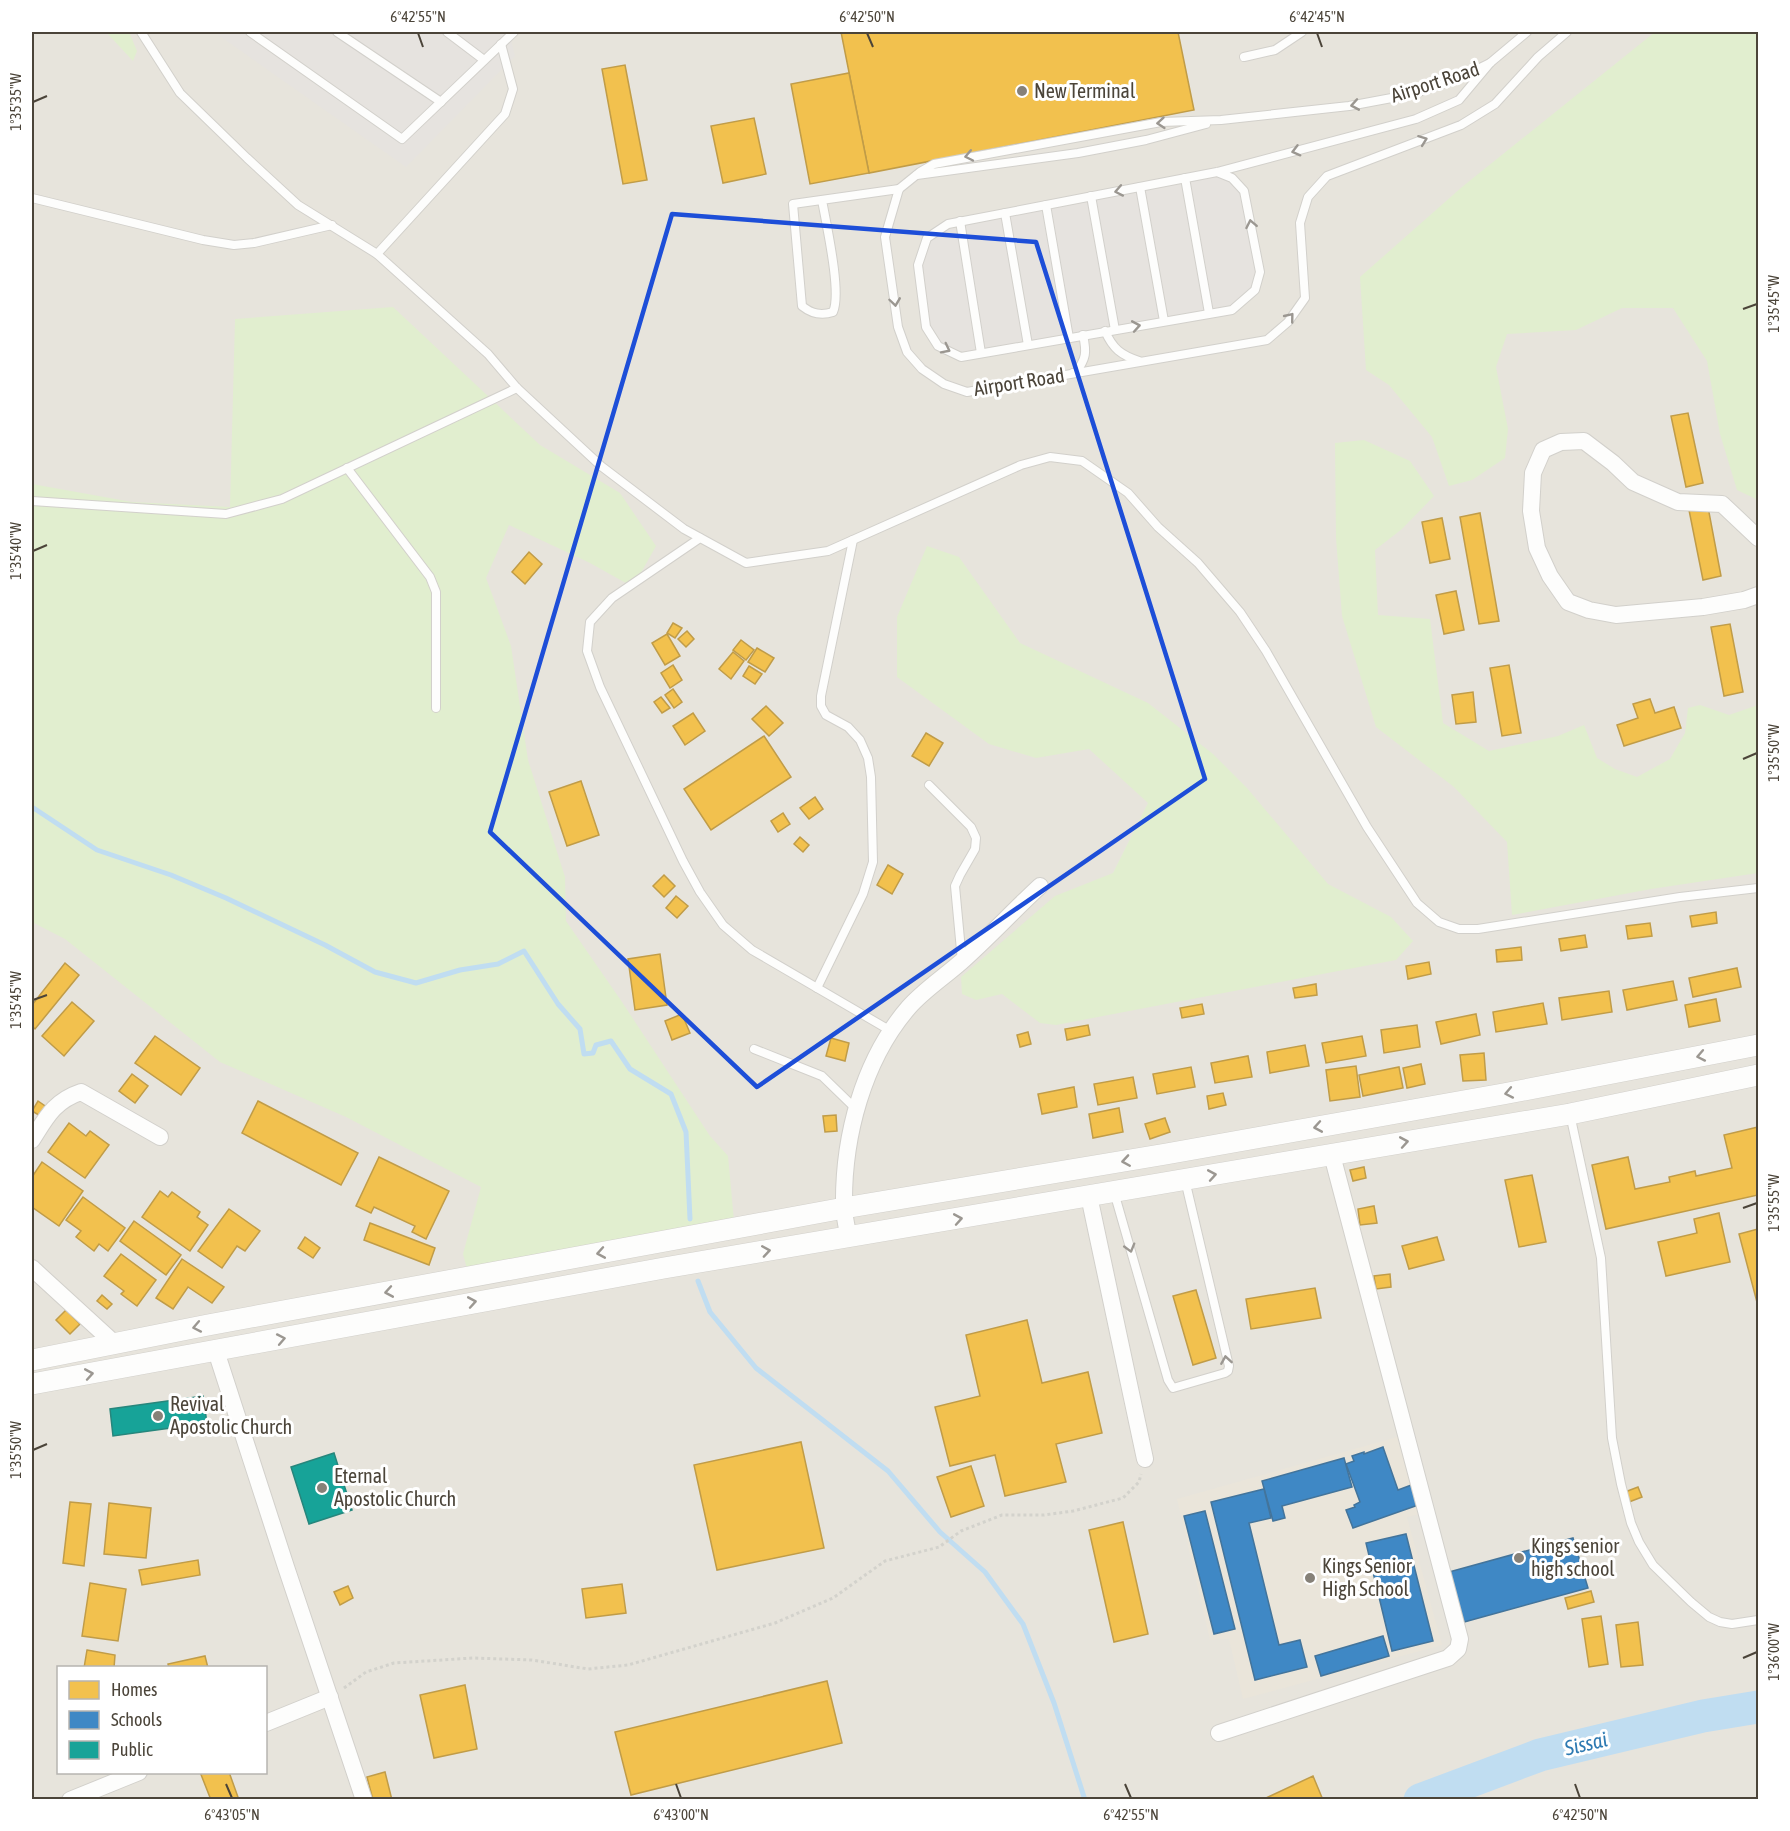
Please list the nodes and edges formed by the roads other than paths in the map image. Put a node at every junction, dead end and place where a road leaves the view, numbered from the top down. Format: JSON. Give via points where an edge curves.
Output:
{"nodes":[{"id":1,"x":141,"y":32,"type":"edge"},
{"id":2,"x":250,"y":32,"type":"edge"},
{"id":3,"x":337,"y":32,"type":"edge"},
{"id":4,"x":447,"y":32,"type":"edge"},
{"id":5,"x":514,"y":32,"type":"edge"},
{"id":6,"x":1302,"y":32,"type":"edge"},
{"id":7,"x":1527,"y":32,"type":"edge"},
{"id":8,"x":1567,"y":32,"type":"edge"},
{"id":9,"x":501,"y":44,"type":"junction"},
{"id":10,"x":1244,"y":57,"type":"dead end"},
{"id":11,"x":484,"y":60,"type":"junction"},
{"id":12,"x":1490,"y":63,"type":"junction"},
{"id":13,"x":441,"y":102,"type":"junction"},
{"id":14,"x":1221,"y":120,"type":"junction"},
{"id":15,"x":1217,"y":172,"type":"junction"},
{"id":16,"x":917,"y":175,"type":"junction"},
{"id":17,"x":1185,"y":178,"type":"junction"},
{"id":18,"x":1140,"y":187,"type":"junction"},
{"id":19,"x":899,"y":189,"type":"junction"},
{"id":20,"x":1091,"y":196,"type":"junction"},
{"id":21,"x":32,"y":198,"type":"edge"},
{"id":22,"x":822,"y":200,"type":"junction"},
{"id":23,"x":1046,"y":205,"type":"junction"},
{"id":24,"x":1005,"y":213,"type":"junction"},
{"id":25,"x":960,"y":221,"type":"junction"},
{"id":26,"x":332,"y":225,"type":"junction"},
{"id":27,"x":377,"y":254,"type":"junction"},
{"id":28,"x":1209,"y":313,"type":"junction"},
{"id":29,"x":1164,"y":321,"type":"junction"},
{"id":30,"x":1115,"y":330,"type":"junction"},
{"id":31,"x":1105,"y":332,"type":"junction"},
{"id":32,"x":1083,"y":335,"type":"junction"},
{"id":33,"x":1069,"y":338,"type":"junction"},
{"id":34,"x":1028,"y":345,"type":"junction"},
{"id":35,"x":981,"y":353,"type":"junction"},
{"id":36,"x":1170,"y":357,"type":"junction"},
{"id":37,"x":1052,"y":377,"type":"junction"},
{"id":38,"x":517,"y":388,"type":"junction"},
{"id":39,"x":347,"y":468,"type":"junction"},
{"id":40,"x":32,"y":501,"type":"edge"},
{"id":41,"x":700,"y":538,"type":"junction"},
{"id":42,"x":1758,"y":538,"type":"edge"},
{"id":43,"x":853,"y":540,"type":"junction"},
{"id":44,"x":1758,"y":595,"type":"edge"},
{"id":45,"x":436,"y":708,"type":"dead end"},
{"id":46,"x":929,"y":785,"type":"dead end"},
{"id":47,"x":1040,"y":886,"type":"dead end"},
{"id":48,"x":1758,"y":888,"type":"edge"},
{"id":49,"x":962,"y":961,"type":"junction"},
{"id":50,"x":817,"y":988,"type":"junction"},
{"id":51,"x":891,"y":1031,"type":"junction"},
{"id":52,"x":1758,"y":1045,"type":"edge"},
{"id":53,"x":754,"y":1049,"type":"dead end"},
{"id":54,"x":1758,"y":1075,"type":"edge"},
{"id":55,"x":856,"y":1110,"type":"junction"},
{"id":56,"x":1570,"y":1114,"type":"junction"},
{"id":57,"x":160,"y":1137,"type":"dead end"},
{"id":58,"x":32,"y":1140,"type":"edge"},
{"id":59,"x":1332,"y":1155,"type":"junction"},
{"id":60,"x":1185,"y":1180,"type":"junction"},
{"id":61,"x":1114,"y":1192,"type":"junction"},
{"id":62,"x":1089,"y":1196,"type":"junction"},
{"id":63,"x":844,"y":1208,"type":"junction"},
{"id":64,"x":849,"y":1238,"type":"junction"},
{"id":65,"x":32,"y":1268,"type":"edge"},
{"id":66,"x":115,"y":1344,"type":"junction"},
{"id":67,"x":216,"y":1351,"type":"junction"},
{"id":68,"x":32,"y":1360,"type":"edge"},
{"id":69,"x":32,"y":1384,"type":"edge"},
{"id":70,"x":1145,"y":1459,"type":"road end"},
{"id":71,"x":1758,"y":1620,"type":"edge"},
{"id":72,"x":330,"y":1697,"type":"junction"},
{"id":73,"x":267,"y":1723,"type":"edge"},
{"id":74,"x":1219,"y":1732,"type":"dead end"},
{"id":75,"x":136,"y":1774,"type":"edge"},
{"id":76,"x":70,"y":1800,"type":"edge"},
{"id":77,"x":364,"y":1800,"type":"edge"}],
"edges":[{"from":1,"to":26,"type":"lane","via":[[180,93],[298,205]]},
{"from":2,"to":13,"type":"lane","via":[[402,140]]},
{"from":3,"to":13,"type":"lane"},
{"from":4,"to":11,"type":"lane"},
{"from":5,"to":9,"type":"lane"},
{"from":6,"to":10,"type":"lane","via":[[1275,50]]},
{"from":7,"to":12,"type":"lane","name":"Airport Road"},
{"from":36,"to":8,"type":"lane","name":"Airport Road","one_way":true,"via":[[1267,340],[1288,322],[1305,298],[1300,223],[1308,197],[1327,176],[1461,125],[1494,104]]},
{"from":9,"to":11,"type":"lane"},
{"from":9,"to":27,"type":"lane","via":[[513,89],[505,114]]},
{"from":11,"to":13,"type":"lane"},
{"from":12,"to":14,"type":"lane","name":"Airport Road","one_way":true,"via":[[1413,94],[1349,106]]},
{"from":12,"to":15,"type":"lane","name":"Airport Road","one_way":true,"via":[[1459,100],[1416,119]]},
{"from":14,"to":16,"type":"lane","via":[[1078,153]]},
{"from":14,"to":16,"type":"lane","name":"Airport Road","one_way":true,"via":[[1161,122],[980,154],[934,164]]},
{"from":15,"to":17,"type":"lane","name":"Airport Road"},
{"from":28,"to":15,"type":"lane","name":"Airport Road","one_way":true,"via":[[1232,310],[1254,290],[1260,272],[1245,191],[1232,178]]},
{"from":16,"to":19,"type":"lane","name":"Airport Road"},
{"from":17,"to":18,"type":"lane","name":"Airport Road"},
{"from":17,"to":28,"type":"lane"},
{"from":18,"to":20,"type":"lane","name":"Airport Road","one_way":true},
{"from":18,"to":29,"type":"lane"},
{"from":19,"to":22,"type":"lane"},
{"from":19,"to":37,"type":"lane","name":"Airport Road","one_way":true,"via":[[885,237],[898,327],[908,352],[922,369],[944,384],[967,392]]},
{"from":20,"to":23,"type":"lane","name":"Airport Road"},
{"from":20,"to":30,"type":"lane"},
{"from":21,"to":26,"type":"lane","via":[[234,245]]},
{"from":22,"to":22,"type":"lane","via":[[836,306],[825,315],[810,313],[802,306],[793,204]]},
{"from":23,"to":24,"type":"lane","name":"Airport Road"},
{"from":23,"to":33,"type":"lane"},
{"from":24,"to":25,"type":"lane","name":"Airport Road"},
{"from":24,"to":34,"type":"lane"},
{"from":25,"to":35,"type":"lane"},
{"from":25,"to":35,"type":"lane","name":"Airport Road","one_way":true,"via":[[927,238],[918,265],[926,327],[938,346],[961,357]]},
{"from":26,"to":27,"type":"lane"},
{"from":27,"to":38,"type":"lane","via":[[488,354]]},
{"from":28,"to":29,"type":"lane","name":"Airport Road"},
{"from":30,"to":29,"type":"lane","name":"Airport Road","one_way":true},
{"from":30,"to":31,"type":"lane","name":"Airport Road"},
{"from":31,"to":32,"type":"lane","name":"Airport Road"},
{"from":31,"to":36,"type":"lane","via":[[1122,355],[1140,362]]},
{"from":32,"to":33,"type":"lane","name":"Airport Road"},
{"from":32,"to":37,"type":"lane","via":[[1084,360],[1076,373]]},
{"from":33,"to":34,"type":"lane","name":"Airport Road"},
{"from":34,"to":35,"type":"lane","name":"Airport Road"},
{"from":36,"to":37,"type":"lane","name":"Airport Road"},
{"from":38,"to":39,"type":"lane"},
{"from":38,"to":41,"type":"lane","via":[[601,466]]},
{"from":39,"to":40,"type":"lane","via":[[282,499],[226,514]]},
{"from":39,"to":45,"type":"lane","via":[[430,577],[436,592]]},
{"from":41,"to":43,"type":"lane","via":[[746,563],[828,551]]},
{"from":41,"to":50,"type":"lane","via":[[612,598],[590,622],[587,651],[600,687],[700,892],[723,925],[752,950]]},
{"from":42,"to":44,"type":"street","via":[[1722,504],[1678,502],[1650,490],[1633,482],[1584,441],[1561,442],[1543,450],[1533,473],[1531,511],[1537,548],[1568,602],[1616,615],[1703,607]]},
{"from":43,"to":48,"type":"lane","via":[[1020,465],[1050,457],[1082,461],[1128,493],[1240,612],[1367,827],[1417,903],[1439,922],[1459,929],[1478,929]]},
{"from":43,"to":50,"type":"lane","via":[[821,706],[826,715],[848,727],[860,740],[868,758],[873,862],[863,894]]},
{"from":46,"to":49,"type":"lane","via":[[971,827],[976,838],[975,849],[955,886]]},
{"from":47,"to":49,"type":"street"},
{"from":49,"to":51,"type":"street","via":[[910,1005]]},
{"from":50,"to":51,"type":"lane"},
{"from":51,"to":55,"type":"street","via":[[869,1073]]},
{"from":52,"to":63,"type":"street","one_way":true,"via":[[1515,1092]]},
{"from":53,"to":55,"type":"lane","via":[[822,1076]]},
{"from":54,"to":56,"type":"street"},
{"from":55,"to":63,"type":"street","via":[[844,1174]]},
{"from":59,"to":56,"type":"street","one_way":true},
{"from":56,"to":71,"type":"lane","via":[[1601,1258],[1612,1438],[1631,1523],[1653,1565],[1709,1617],[1732,1624]]},
{"from":57,"to":58,"type":"street","via":[[81,1092],[67,1096],[51,1111]]},
{"from":60,"to":59,"type":"street","one_way":true},
{"from":59,"to":74,"type":"street","via":[[1460,1639],[1458,1649],[1448,1658]]},
{"from":60,"to":61,"type":"street"},
{"from":61,"to":60,"type":"lane","one_way":true,"via":[[1173,1388],[1228,1371]]},
{"from":61,"to":62,"type":"street"},
{"from":64,"to":62,"type":"street","one_way":true},
{"from":62,"to":70,"type":"street"},
{"from":63,"to":64,"type":"street"},
{"from":63,"to":66,"type":"street","one_way":true},
{"from":67,"to":64,"type":"street","one_way":true},
{"from":65,"to":66,"type":"street"},
{"from":66,"to":68,"type":"street"},
{"from":69,"to":67,"type":"street","one_way":true},
{"from":67,"to":72,"type":"street"},
{"from":72,"to":73,"type":"street"},
{"from":72,"to":77,"type":"street"},
{"from":75,"to":76,"type":"street"}]}
